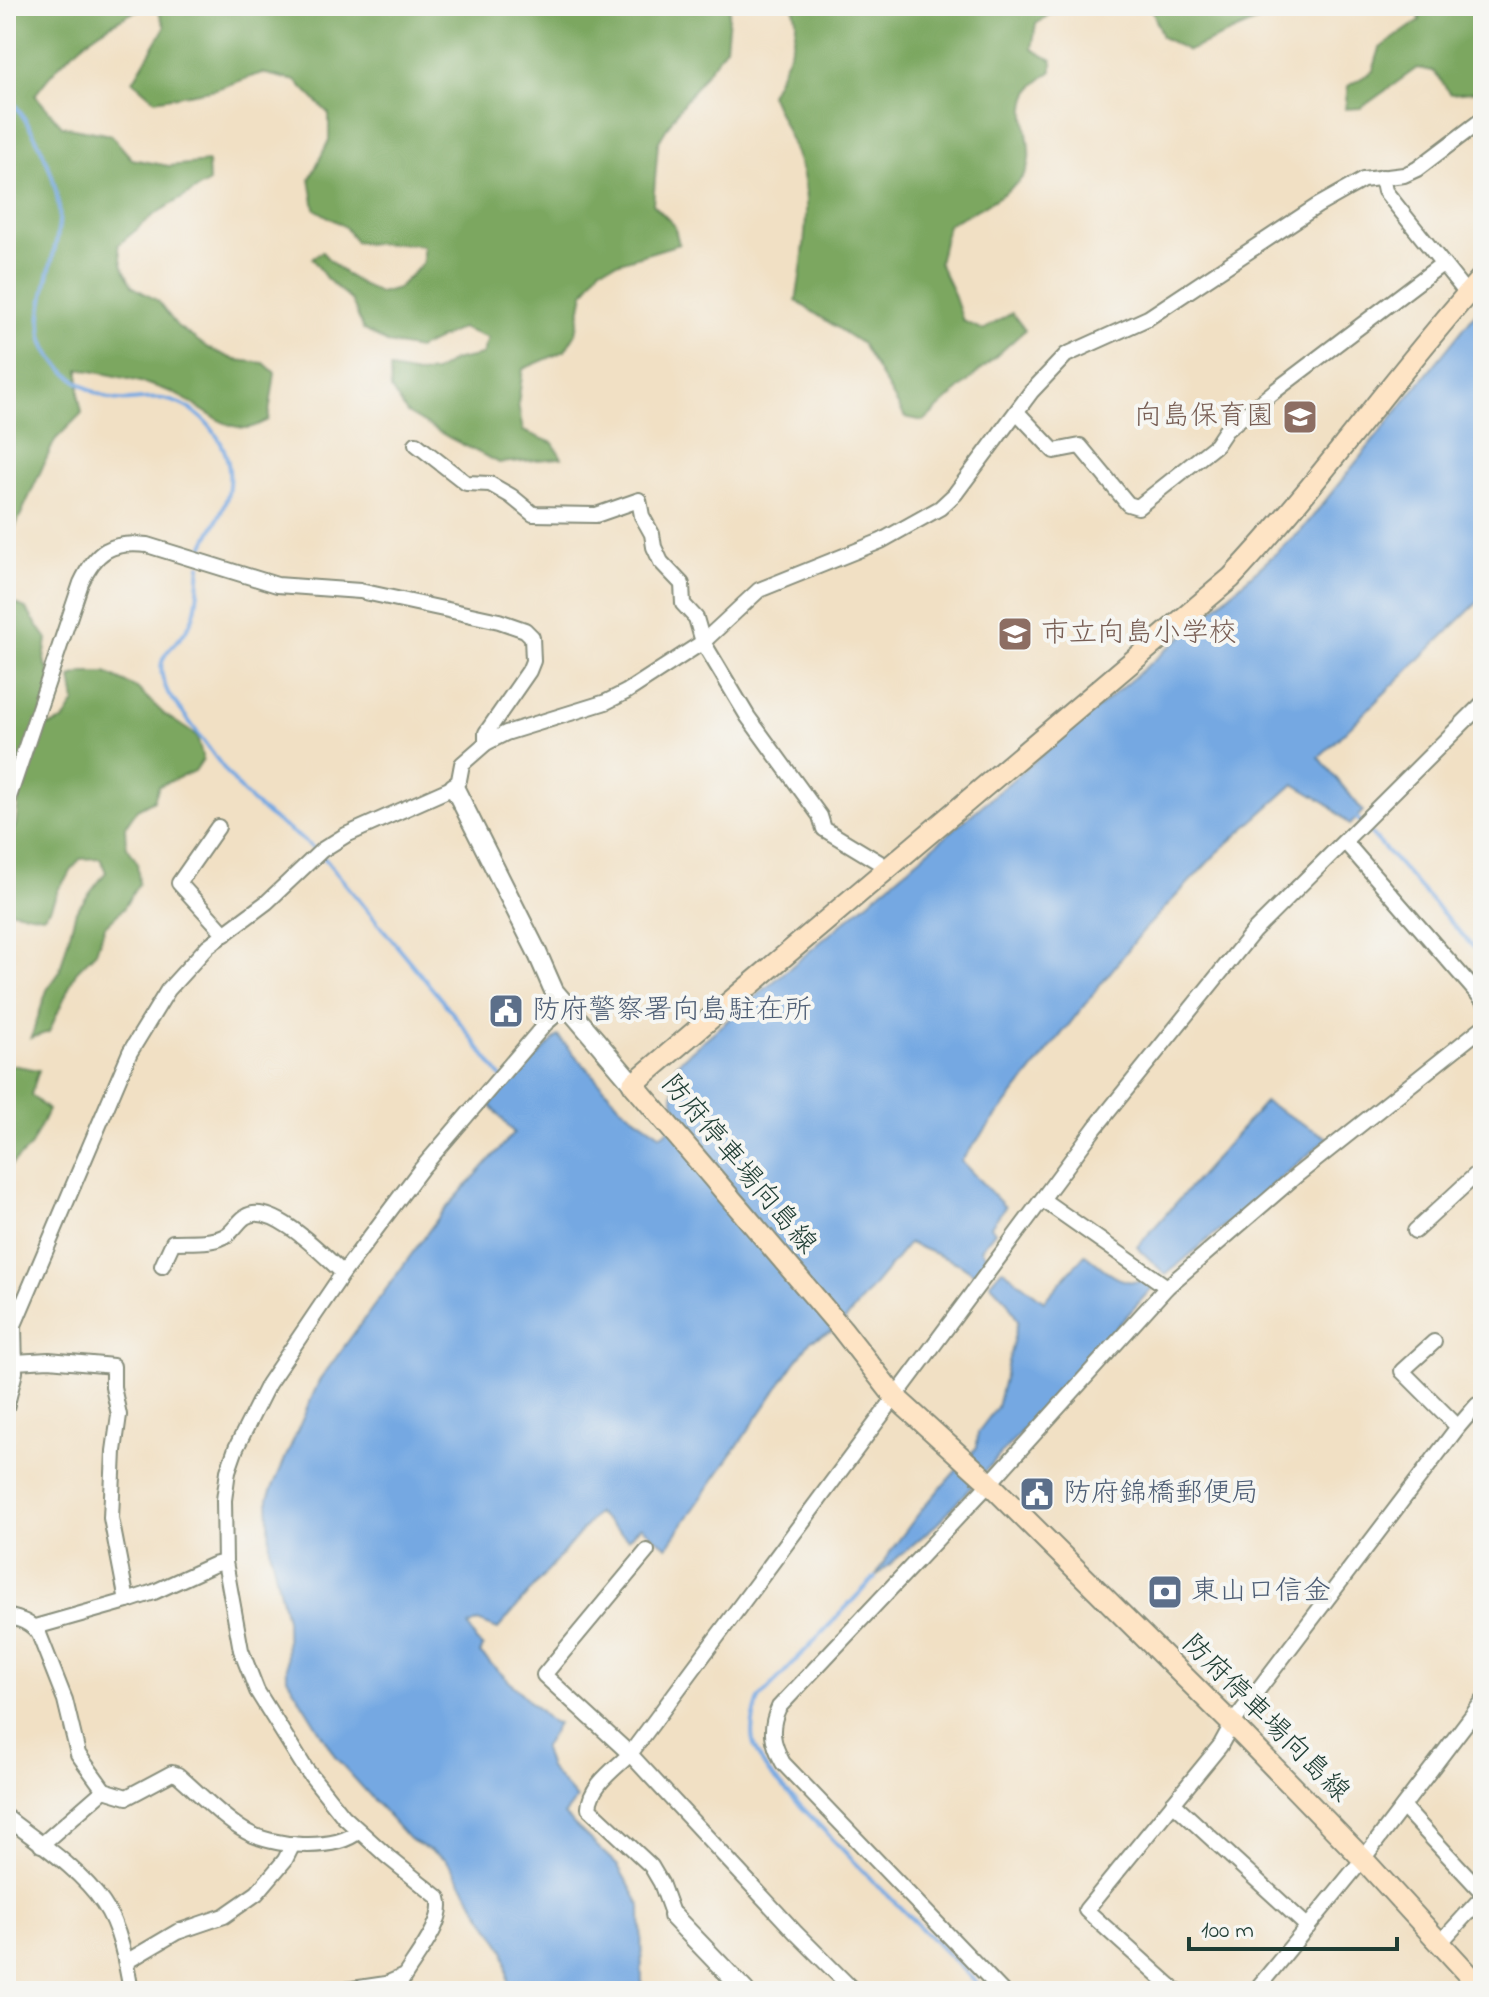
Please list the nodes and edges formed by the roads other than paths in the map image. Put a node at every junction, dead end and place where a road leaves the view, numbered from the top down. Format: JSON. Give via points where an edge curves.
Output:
{"nodes":[{"id":1,"x":1483,"y":119,"type":"edge"},
{"id":2,"x":1382,"y":177,"type":"junction"},
{"id":3,"x":1442,"y":264,"type":"junction"},
{"id":4,"x":1483,"y":276,"type":"edge"},
{"id":5,"x":1467,"y":294,"type":"junction"},
{"id":6,"x":1017,"y":412,"type":"junction"},
{"id":7,"x":416,"y":444,"type":"dead end"},
{"id":8,"x":703,"y":642,"type":"junction"},
{"id":9,"x":1483,"y":703,"type":"edge"},
{"id":10,"x":486,"y":743,"type":"junction"},
{"id":11,"x":454,"y":787,"type":"junction"},
{"id":12,"x":6,"y":806,"type":"edge"},
{"id":13,"x":218,"y":827,"type":"dead end"},
{"id":14,"x":1345,"y":842,"type":"junction"},
{"id":15,"x":890,"y":869,"type":"junction"},
{"id":16,"x":225,"y":934,"type":"junction"},
{"id":17,"x":1483,"y":1000,"type":"edge"},
{"id":18,"x":565,"y":1007,"type":"junction"},
{"id":19,"x":1480,"y":1036,"type":"edge"},
{"id":20,"x":633,"y":1084,"type":"junction"},
{"id":21,"x":1483,"y":1168,"type":"edge"},
{"id":22,"x":1043,"y":1200,"type":"junction"},
{"id":23,"x":1415,"y":1231,"type":"dead end"},
{"id":24,"x":162,"y":1266,"type":"dead end"},
{"id":25,"x":343,"y":1273,"type":"junction"},
{"id":26,"x":1167,"y":1287,"type":"junction"},
{"id":27,"x":1434,"y":1342,"type":"dead end"},
{"id":28,"x":15,"y":1362,"type":"junction"},
{"id":29,"x":895,"y":1397,"type":"junction"},
{"id":30,"x":6,"y":1408,"type":"edge"},
{"id":31,"x":1483,"y":1411,"type":"edge"},
{"id":32,"x":1458,"y":1427,"type":"junction"},
{"id":33,"x":986,"y":1481,"type":"junction"},
{"id":34,"x":647,"y":1551,"type":"dead end"},
{"id":35,"x":225,"y":1562,"type":"junction"},
{"id":36,"x":127,"y":1601,"type":"junction"},
{"id":37,"x":6,"y":1616,"type":"edge"},
{"id":38,"x":35,"y":1627,"type":"junction"},
{"id":39,"x":1483,"y":1701,"type":"edge"},
{"id":40,"x":1232,"y":1724,"type":"junction"},
{"id":41,"x":630,"y":1754,"type":"junction"},
{"id":42,"x":104,"y":1790,"type":"junction"},
{"id":43,"x":1173,"y":1803,"type":"junction"},
{"id":44,"x":1403,"y":1807,"type":"junction"},
{"id":45,"x":6,"y":1817,"type":"edge"},
{"id":46,"x":359,"y":1831,"type":"junction"},
{"id":47,"x":293,"y":1844,"type":"junction"},
{"id":48,"x":41,"y":1845,"type":"junction"},
{"id":49,"x":1363,"y":1859,"type":"junction"},
{"id":50,"x":1483,"y":1895,"type":"edge"},
{"id":51,"x":673,"y":1916,"type":"joint"},
{"id":52,"x":1308,"y":1927,"type":"junction"},
{"id":53,"x":1440,"y":1943,"type":"junction"},
{"id":54,"x":126,"y":1962,"type":"junction"},
{"id":55,"x":399,"y":1984,"type":"edge"},
{"id":56,"x":1483,"y":1990,"type":"edge"},
{"id":57,"x":131,"y":1991,"type":"edge"},
{"id":58,"x":339,"y":1991,"type":"edge"},
{"id":59,"x":745,"y":1991,"type":"edge"},
{"id":60,"x":854,"y":1991,"type":"edge"},
{"id":61,"x":1002,"y":1991,"type":"edge"},
{"id":62,"x":1176,"y":1991,"type":"edge"},
{"id":63,"x":1255,"y":1991,"type":"edge"}],
"edges":[{"from":1,"to":2,"type":"street","via":[[1417,169]]},
{"from":2,"to":3,"type":"street","via":[[1385,191]]},
{"from":2,"to":6,"type":"street","via":[[1363,180],[1317,206],[1148,318],[1066,355]]},
{"from":3,"to":5,"type":"street"},
{"from":3,"to":6,"type":"street","via":[[1276,390],[1138,507],[1128,504],[1080,446],[1054,451]]},
{"from":4,"to":5,"type":"main road","name":"防府停車場向島線"},
{"from":5,"to":15,"type":"main road","name":"防府停車場向島線","via":[[1293,510],[1231,578]]},
{"from":6,"to":8,"type":"street","via":[[940,508],[881,541],[759,590]]},
{"from":7,"to":8,"type":"street","via":[[466,483],[490,484],[533,514],[596,515],[639,500],[654,547],[682,584],[683,604],[696,618]]},
{"from":8,"to":10,"type":"street","via":[[606,702]]},
{"from":8,"to":15,"type":"street","via":[[824,829]]},
{"from":9,"to":14,"type":"street"},
{"from":10,"to":11,"type":"street","via":[[462,764]]},
{"from":10,"to":12,"type":"street","via":[[486,733],[533,661],[532,637],[525,630],[360,591],[277,585],[127,543],[107,549],[91,562],[81,583]]},
{"from":11,"to":16,"type":"street","via":[[322,850]]},
{"from":11,"to":18,"type":"street"},
{"from":13,"to":16,"type":"street","via":[[179,883]]},
{"from":14,"to":17,"type":"street"},
{"from":14,"to":22,"type":"street","via":[[1253,932]]},
{"from":15,"to":20,"type":"main road","name":"防府停車場向島線"},
{"from":16,"to":28,"type":"street","via":[[168,990],[130,1052],[14,1325]]},
{"from":18,"to":20,"type":"street"},
{"from":18,"to":25,"type":"street","via":[[421,1169]]},
{"from":19,"to":26,"type":"street","via":[[1297,1175]]},
{"from":20,"to":29,"type":"main road","name":"防府停車場向島線"},
{"from":21,"to":23,"type":"street"},
{"from":22,"to":26,"type":"street"},
{"from":22,"to":29,"type":"street"},
{"from":24,"to":25,"type":"street","via":[[173,1242],[219,1239],[255,1214],[289,1226]]},
{"from":25,"to":35,"type":"street","via":[[268,1384],[236,1448],[224,1500]]},
{"from":26,"to":33,"type":"street"},
{"from":27,"to":32,"type":"street","via":[[1402,1371]]},
{"from":28,"to":30,"type":"street"},
{"from":28,"to":36,"type":"street","via":[[113,1366],[119,1415],[111,1518]]},
{"from":29,"to":33,"type":"main road","name":"防府停車場向島線"},
{"from":29,"to":41,"type":"street"},
{"from":31,"to":32,"type":"street","via":[[1477,1405]]},
{"from":32,"to":40,"type":"street"},
{"from":33,"to":40,"type":"main road","name":"防府停車場向島線"},
{"from":33,"to":61,"type":"street","via":[[779,1707],[772,1735],[783,1763]]},
{"from":34,"to":41,"type":"street","via":[[544,1675]]},
{"from":35,"to":36,"type":"street"},
{"from":35,"to":46,"type":"street","via":[[241,1650],[257,1691],[305,1768]]},
{"from":36,"to":38,"type":"street"},
{"from":37,"to":38,"type":"street"},
{"from":38,"to":42,"type":"street","via":[[65,1700],[78,1754]]},
{"from":39,"to":44,"type":"street"},
{"from":40,"to":43,"type":"street"},
{"from":40,"to":49,"type":"main road","name":"防府停車場向島線"},
{"from":41,"to":51,"type":"street","via":[[589,1797],[589,1808],[651,1866]]},
{"from":41,"to":60,"type":"street"},
{"from":42,"to":47,"type":"street","via":[[127,1797],[172,1773],[242,1830]]},
{"from":42,"to":48,"type":"street"},
{"from":43,"to":52,"type":"street"},
{"from":43,"to":62,"type":"street","via":[[1086,1910]]},
{"from":44,"to":49,"type":"street"},
{"from":44,"to":50,"type":"street"},
{"from":45,"to":48,"type":"street"},
{"from":46,"to":47,"type":"street","via":[[339,1842]]},
{"from":46,"to":55,"type":"street","via":[[439,1898],[434,1928]]},
{"from":47,"to":54,"type":"street","via":[[257,1893],[224,1916],[177,1932]]},
{"from":48,"to":54,"type":"street","via":[[88,1883],[105,1906]]},
{"from":49,"to":52,"type":"street"},
{"from":49,"to":53,"type":"main road","name":"防府停車場向島線"},
{"from":50,"to":53,"type":"street"},
{"from":51,"to":59,"type":"street"},
{"from":52,"to":63,"type":"street"},
{"from":53,"to":56,"type":"main road","name":"防府停車場向島線"},
{"from":54,"to":57,"type":"street"},
{"from":55,"to":58,"type":"street"}]}
